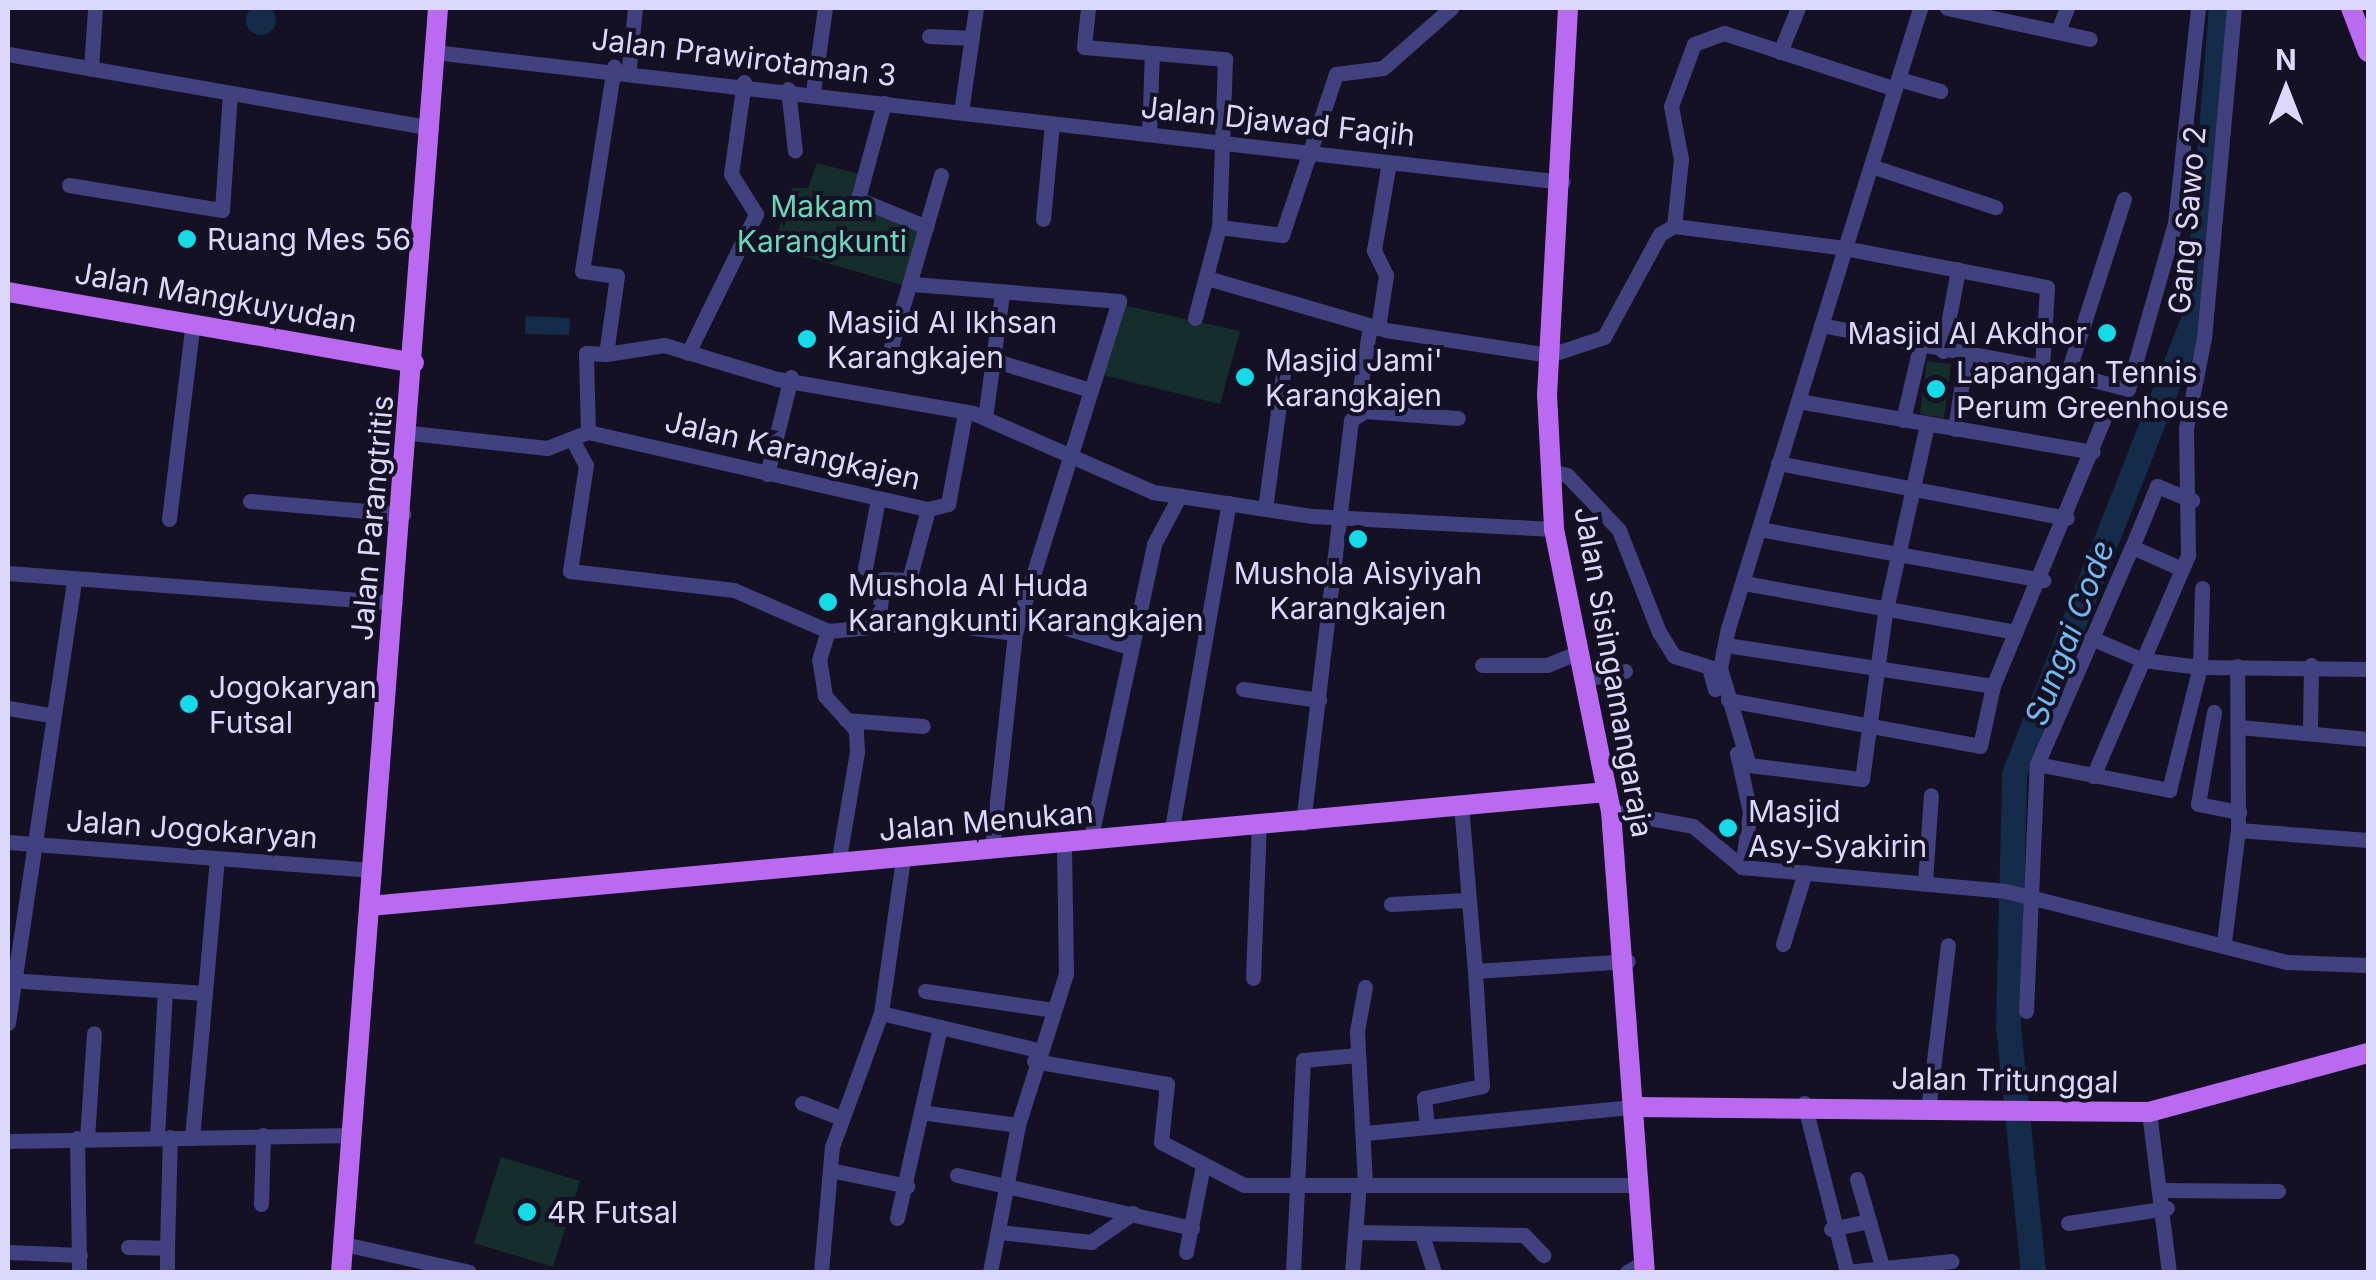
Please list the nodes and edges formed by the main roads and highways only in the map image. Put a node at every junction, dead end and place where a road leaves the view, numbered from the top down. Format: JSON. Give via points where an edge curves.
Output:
{"nodes":[{"id":1,"x":438,"y":8,"type":"edge"},
{"id":2,"x":1568,"y":8,"type":"edge"},
{"id":3,"x":2351,"y":8,"type":"edge"},
{"id":4,"x":2368,"y":52,"type":"edge"},
{"id":5,"x":8,"y":292,"type":"edge"},
{"id":6,"x":414,"y":363,"type":"junction"},
{"id":7,"x":1609,"y":801,"type":"junction"},
{"id":8,"x":370,"y":906,"type":"junction"},
{"id":9,"x":2368,"y":1054,"type":"edge"},
{"id":10,"x":1633,"y":1107,"type":"junction"},
{"id":11,"x":1639,"y":1269,"type":"edge"},
{"id":12,"x":341,"y":1272,"type":"edge"}],
"edges":[{"from":1,"to":6,"type":"main road","name":"Jalan Parangtritis"},
{"from":2,"to":7,"type":"main road","name":"Jalan Sisingamangaraja","via":[[1550,355],[1551,471],[1554,529]]},
{"from":3,"to":4,"type":"main road"},
{"from":5,"to":6,"type":"main road","name":"Jalan Mangkuyudan"},
{"from":6,"to":8,"type":"main road","name":"Jalan Parangtritis"},
{"from":7,"to":8,"type":"main road","name":"Jalan Menukan","via":[[1461,805]]},
{"from":7,"to":10,"type":"main road","name":"Jalan Sisingamangaraja","via":[[1628,961]]},
{"from":8,"to":12,"type":"main road","name":"Jalan Parangtritis"},
{"from":9,"to":10,"type":"main road","name":"Jalan Tritunggal","via":[[2149,1112],[1988,1113],[1804,1103]]},
{"from":10,"to":11,"type":"main road","name":"Jalan Sisingamangaraja"}]}
